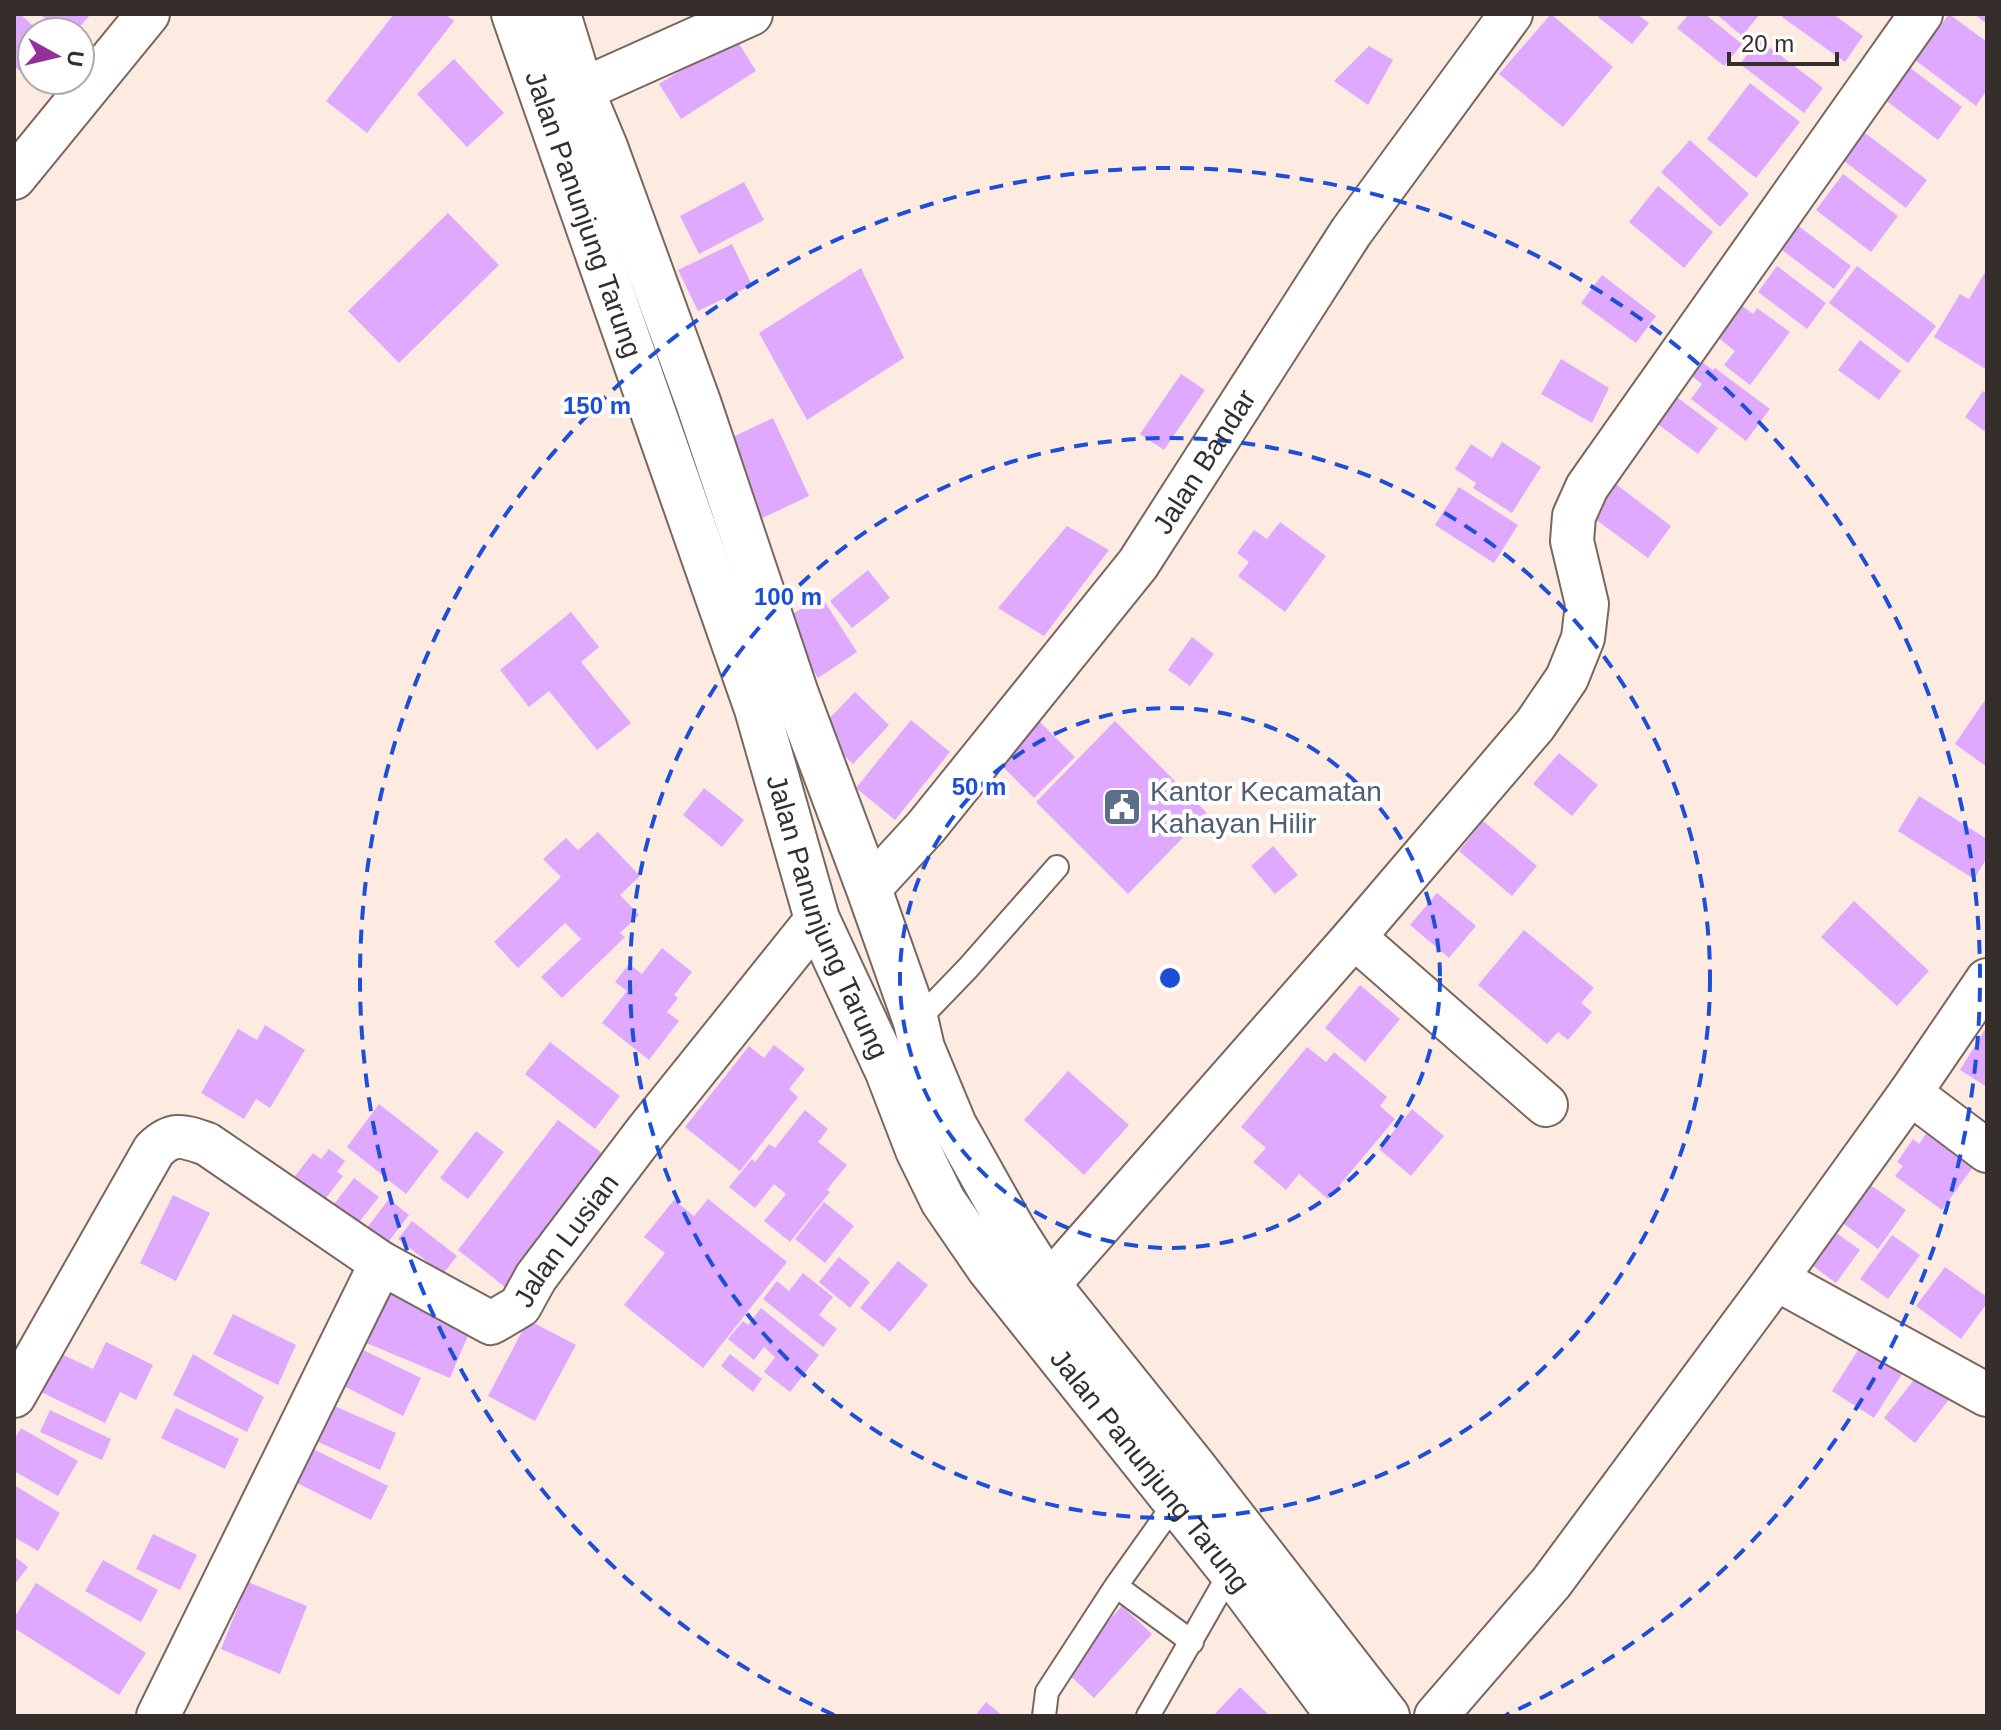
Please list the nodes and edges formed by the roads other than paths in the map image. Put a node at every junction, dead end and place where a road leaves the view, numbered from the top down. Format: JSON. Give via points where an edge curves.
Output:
{"nodes":[{"id":1,"x":148,"y":14,"type":"edge"},
{"id":2,"x":514,"y":14,"type":"edge"},
{"id":3,"x":558,"y":14,"type":"edge"},
{"id":4,"x":751,"y":14,"type":"edge"},
{"id":5,"x":1511,"y":14,"type":"edge"},
{"id":6,"x":1921,"y":14,"type":"edge"},
{"id":7,"x":564,"y":98,"type":"junction"},
{"id":8,"x":14,"y":178,"type":"edge"},
{"id":9,"x":777,"y":702,"type":"junction"},
{"id":10,"x":1057,"y":867,"type":"dead end"},
{"id":11,"x":869,"y":889,"type":"junction"},
{"id":12,"x":817,"y":919,"type":"junction"},
{"id":13,"x":1354,"y":937,"type":"junction"},
{"id":14,"x":1987,"y":980,"type":"edge"},
{"id":15,"x":909,"y":1047,"type":"junction"},
{"id":16,"x":1910,"y":1093,"type":"junction"},
{"id":17,"x":1546,"y":1105,"type":"dead end"},
{"id":18,"x":1987,"y":1151,"type":"edge"},
{"id":19,"x":381,"y":1263,"type":"junction"},
{"id":20,"x":1776,"y":1279,"type":"junction"},
{"id":21,"x":1048,"y":1285,"type":"junction"},
{"id":22,"x":1987,"y":1395,"type":"edge"},
{"id":23,"x":14,"y":1396,"type":"edge"},
{"id":24,"x":1175,"y":1503,"type":"junction"},
{"id":25,"x":1231,"y":1571,"type":"junction"},
{"id":26,"x":1116,"y":1586,"type":"junction"},
{"id":27,"x":1192,"y":1642,"type":"junction"},
{"id":28,"x":1338,"y":1695,"type":"edge"},
{"id":29,"x":158,"y":1716,"type":"edge"},
{"id":30,"x":1044,"y":1716,"type":"edge"},
{"id":31,"x":1148,"y":1716,"type":"edge"},
{"id":32,"x":1387,"y":1716,"type":"edge"},
{"id":33,"x":1436,"y":1716,"type":"edge"}],
"edges":[{"from":1,"to":8,"type":"street"},
{"from":2,"to":7,"type":"street","name":"Jalan Panunjung Tarung"},
{"from":3,"to":7,"type":"street","name":"Jalan Panunjung Tarung"},
{"from":4,"to":7,"type":"street"},
{"from":5,"to":11,"type":"street","name":"Jalan Bandar","via":[[1351,232],[1138,564],[926,827]]},
{"from":6,"to":13,"type":"street","via":[[1587,487],[1574,516],[1572,541],[1587,604],[1583,638],[1567,678],[1535,725]]},
{"from":7,"to":9,"type":"street","name":"Jalan Panunjung Tarung"},
{"from":9,"to":11,"type":"street","name":"Jalan Panunjung Tarung"},
{"from":9,"to":12,"type":"street","name":"Jalan Panunjung Tarung"},
{"from":10,"to":15,"type":"lane","via":[[968,968]]},
{"from":11,"to":15,"type":"street","name":"Jalan Panunjung Tarung"},
{"from":12,"to":15,"type":"street","name":"Jalan Panunjung Tarung"},
{"from":12,"to":19,"type":"street","name":"Jalan Lusian","via":[[646,1132],[536,1277],[520,1306],[491,1323]]},
{"from":13,"to":17,"type":"street"},
{"from":13,"to":21,"type":"street"},
{"from":14,"to":16,"type":"street"},
{"from":15,"to":21,"type":"street","name":"Jalan Panunjung Tarung"},
{"from":15,"to":24,"type":"street","name":"Jalan Panunjung Tarung","via":[[918,1150],[943,1201],[989,1268]]},
{"from":16,"to":18,"type":"street"},
{"from":16,"to":20,"type":"street"},
{"from":19,"to":23,"type":"street","via":[[207,1144],[176,1136],[154,1150]]},
{"from":19,"to":29,"type":"street"},
{"from":20,"to":22,"type":"street"},
{"from":20,"to":33,"type":"street","via":[[1551,1583]]},
{"from":21,"to":28,"type":"street","name":"Jalan Panunjung Tarung","via":[[1193,1466]]},
{"from":24,"to":25,"type":"street","name":"Jalan Panunjung Tarung"},
{"from":24,"to":26,"type":"lane"},
{"from":25,"to":27,"type":"lane"},
{"from":25,"to":28,"type":"street","name":"Jalan Panunjung Tarung"},
{"from":26,"to":27,"type":"lane"},
{"from":26,"to":30,"type":"lane","via":[[1047,1692]]},
{"from":27,"to":31,"type":"lane"},
{"from":28,"to":32,"type":"street","name":"Jalan Panunjung Tarung"}]}
